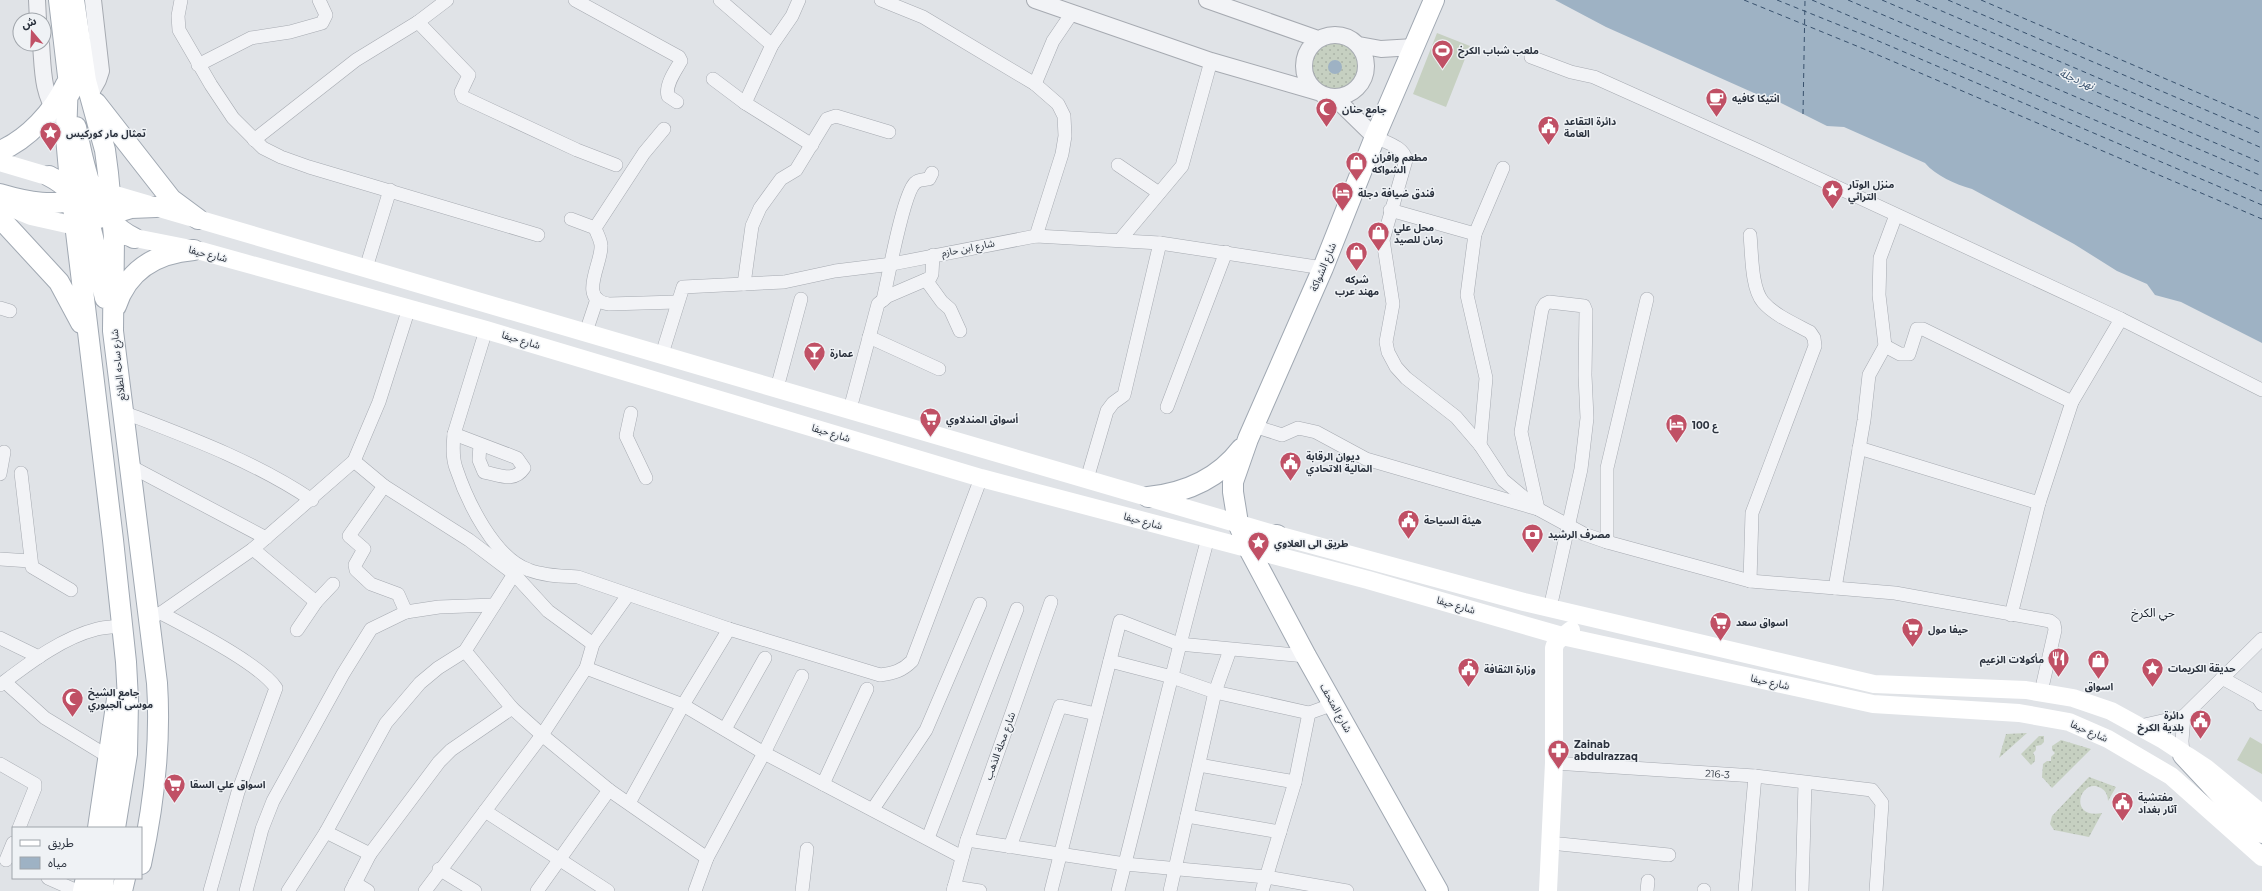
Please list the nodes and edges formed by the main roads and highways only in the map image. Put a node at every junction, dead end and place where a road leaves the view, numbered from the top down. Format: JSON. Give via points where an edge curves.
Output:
{"nodes":[{"id":1,"x":59,"y":0,"type":"edge"},
{"id":2,"x":74,"y":0,"type":"edge"},
{"id":3,"x":1431,"y":7,"type":"edge"},
{"id":4,"x":73,"y":55,"type":"junction"},
{"id":5,"x":68,"y":80,"type":"junction"},
{"id":6,"x":90,"y":94,"type":"junction"},
{"id":7,"x":0,"y":151,"type":"edge"},
{"id":8,"x":0,"y":162,"type":"edge"},
{"id":9,"x":49,"y":176,"type":"joint"},
{"id":10,"x":0,"y":194,"type":"edge"},
{"id":11,"x":0,"y":203,"type":"edge"},
{"id":12,"x":156,"y":207,"type":"joint"},
{"id":13,"x":90,"y":210,"type":"junction"},
{"id":14,"x":0,"y":218,"type":"edge"},
{"id":15,"x":198,"y":219,"type":"junction"},
{"id":16,"x":134,"y":238,"type":"joint"},
{"id":17,"x":194,"y":250,"type":"junction"},
{"id":18,"x":114,"y":311,"type":"junction"},
{"id":19,"x":113,"y":331,"type":"junction"},
{"id":20,"x":88,"y":338,"type":"junction"},
{"id":21,"x":1251,"y":433,"type":"junction"},
{"id":22,"x":1148,"y":497,"type":"junction"},
{"id":23,"x":1233,"y":521,"type":"junction"},
{"id":24,"x":1277,"y":535,"type":"junction"},
{"id":25,"x":1216,"y":540,"type":"junction"},
{"id":26,"x":1249,"y":548,"type":"junction"},
{"id":27,"x":1524,"y":602,"type":"junction"},
{"id":28,"x":155,"y":620,"type":"junction"},
{"id":29,"x":1606,"y":622,"type":"junction"},
{"id":30,"x":1536,"y":628,"type":"junction"},
{"id":31,"x":122,"y":633,"type":"junction"},
{"id":32,"x":1562,"y":636,"type":"junction"},
{"id":33,"x":1553,"y":676,"type":"junction"},
{"id":34,"x":2183,"y":755,"type":"junction"},
{"id":35,"x":2262,"y":814,"type":"edge"},
{"id":36,"x":98,"y":827,"type":"edge"},
{"id":37,"x":115,"y":827,"type":"edge"},
{"id":38,"x":135,"y":827,"type":"edge"},
{"id":39,"x":2262,"y":833,"type":"edge"},
{"id":40,"x":2262,"y":857,"type":"edge"},
{"id":41,"x":142,"y":859,"type":"edge"},
{"id":42,"x":86,"y":879,"type":"edge"},
{"id":43,"x":104,"y":879,"type":"edge"},
{"id":44,"x":125,"y":879,"type":"edge"},
{"id":45,"x":138,"y":879,"type":"edge"},
{"id":46,"x":83,"y":891,"type":"edge"},
{"id":47,"x":102,"y":891,"type":"edge"},
{"id":48,"x":122,"y":891,"type":"edge"},
{"id":49,"x":135,"y":891,"type":"edge"},
{"id":50,"x":1438,"y":891,"type":"edge"},
{"id":51,"x":1548,"y":891,"type":"edge"}],
"edges":[{"from":1,"to":4,"type":"main road"},
{"from":2,"to":4,"type":"main road"},
{"from":3,"to":21,"type":"main road","name":"شارع الشواكة","via":[[1375,137],[1323,268]]},
{"from":4,"to":5,"type":"main road","name":"شارع ساحه الطلائع"},
{"from":4,"to":6,"type":"main road","name":"شارع ساحه الطلائع"},
{"from":5,"to":7,"type":"main road","via":[[52,107],[26,134]]},
{"from":5,"to":13,"type":"main road","name":"شارع ساحه الطلائع","via":[[71,126]]},
{"from":6,"to":13,"type":"main road","name":"شارع ساحه الطلائع","via":[[105,150],[108,173]]},
{"from":6,"to":15,"type":"main road","via":[[171,199]]},
{"from":8,"to":9,"type":"main road"},
{"from":9,"to":13,"type":"main road","via":[[63,184]]},
{"from":10,"to":13,"type":"main road"},
{"from":11,"to":13,"type":"main road","via":[[31,216]]},
{"from":12,"to":13,"type":"main road"},
{"from":12,"to":15,"type":"main road","name":"شارع حيفا"},
{"from":13,"to":16,"type":"main road"},
{"from":13,"to":18,"type":"main road","name":"شارع ساحه الطلائع"},
{"from":13,"to":19,"type":"main road"},
{"from":13,"to":20,"type":"main road","name":"شارع ساحه الطلائع"},
{"from":14,"to":20,"type":"main road","via":[[59,282]]},
{"from":15,"to":22,"type":"main road","name":"شارع حيفا"},
{"from":16,"to":17,"type":"main road","name":"شارع حيفا"},
{"from":17,"to":18,"type":"main road","via":[[158,256],[141,267],[127,282]]},
{"from":17,"to":25,"type":"main road","name":"شارع حيفا","via":[[486,330],[981,478]]},
{"from":18,"to":19,"type":"main road","name":"شارع ساحه الطلائع"},
{"from":19,"to":28,"type":"main road","name":"شارع ساحه الطلائع","via":[[130,466]]},
{"from":20,"to":31,"type":"main road","name":"شارع ساحه الطلائع"},
{"from":21,"to":22,"type":"main road","via":[[1234,458],[1216,474],[1195,487],[1172,495]]},
{"from":21,"to":23,"type":"main road","name":"شارع الشواكة","via":[[1233,482]]},
{"from":22,"to":23,"type":"main road","name":"شارع حيفا"},
{"from":23,"to":24,"type":"main road","name":"شارع حيفا"},
{"from":23,"to":25,"type":"main road","via":[[1231,534]]},
{"from":23,"to":26,"type":"main road","name":"شارع المتحف"},
{"from":24,"to":26,"type":"main road","via":[[1264,538]]},
{"from":24,"to":27,"type":"main road","name":"شارع حيفا"},
{"from":25,"to":26,"type":"main road","name":"شارع حيفا"},
{"from":26,"to":30,"type":"main road","name":"شارع حيفا"},
{"from":26,"to":50,"type":"main road","name":"شارع المتحف","via":[[1306,656]]},
{"from":27,"to":29,"type":"main road","name":"شارع حيفا"},
{"from":27,"to":30,"type":"main road"},
{"from":28,"to":38,"type":"main road","via":[[146,740]]},
{"from":28,"to":41,"type":"main road","via":[[160,720],[155,789]]},
{"from":29,"to":32,"type":"main road","via":[[1577,627]]},
{"from":29,"to":34,"type":"main road","name":"شارع حيفا","via":[[1874,684],[2026,690],[2073,698],[2103,708],[2140,726]]},
{"from":30,"to":32,"type":"main road","name":"شارع حيفا"},
{"from":30,"to":33,"type":"main road","via":[[1547,652]]},
{"from":31,"to":36,"type":"main road","via":[[109,758]]},
{"from":31,"to":37,"type":"main road","via":[[128,700],[127,754]]},
{"from":32,"to":33,"type":"main road","via":[[1554,648]]},
{"from":32,"to":40,"type":"main road","name":"شارع حيفا","via":[[1873,704],[2019,713],[2069,722],[2108,739],[2171,776]]},
{"from":33,"to":51,"type":"main road","via":[[1554,763]]},
{"from":34,"to":35,"type":"main road","name":"شارع حيفا","via":[[2206,768]]},
{"from":34,"to":39,"type":"main road","via":[[2226,801]]},
{"from":42,"to":46,"type":"main road"},
{"from":43,"to":47,"type":"main road"},
{"from":44,"to":48,"type":"main road"},
{"from":45,"to":49,"type":"main road"}]}
